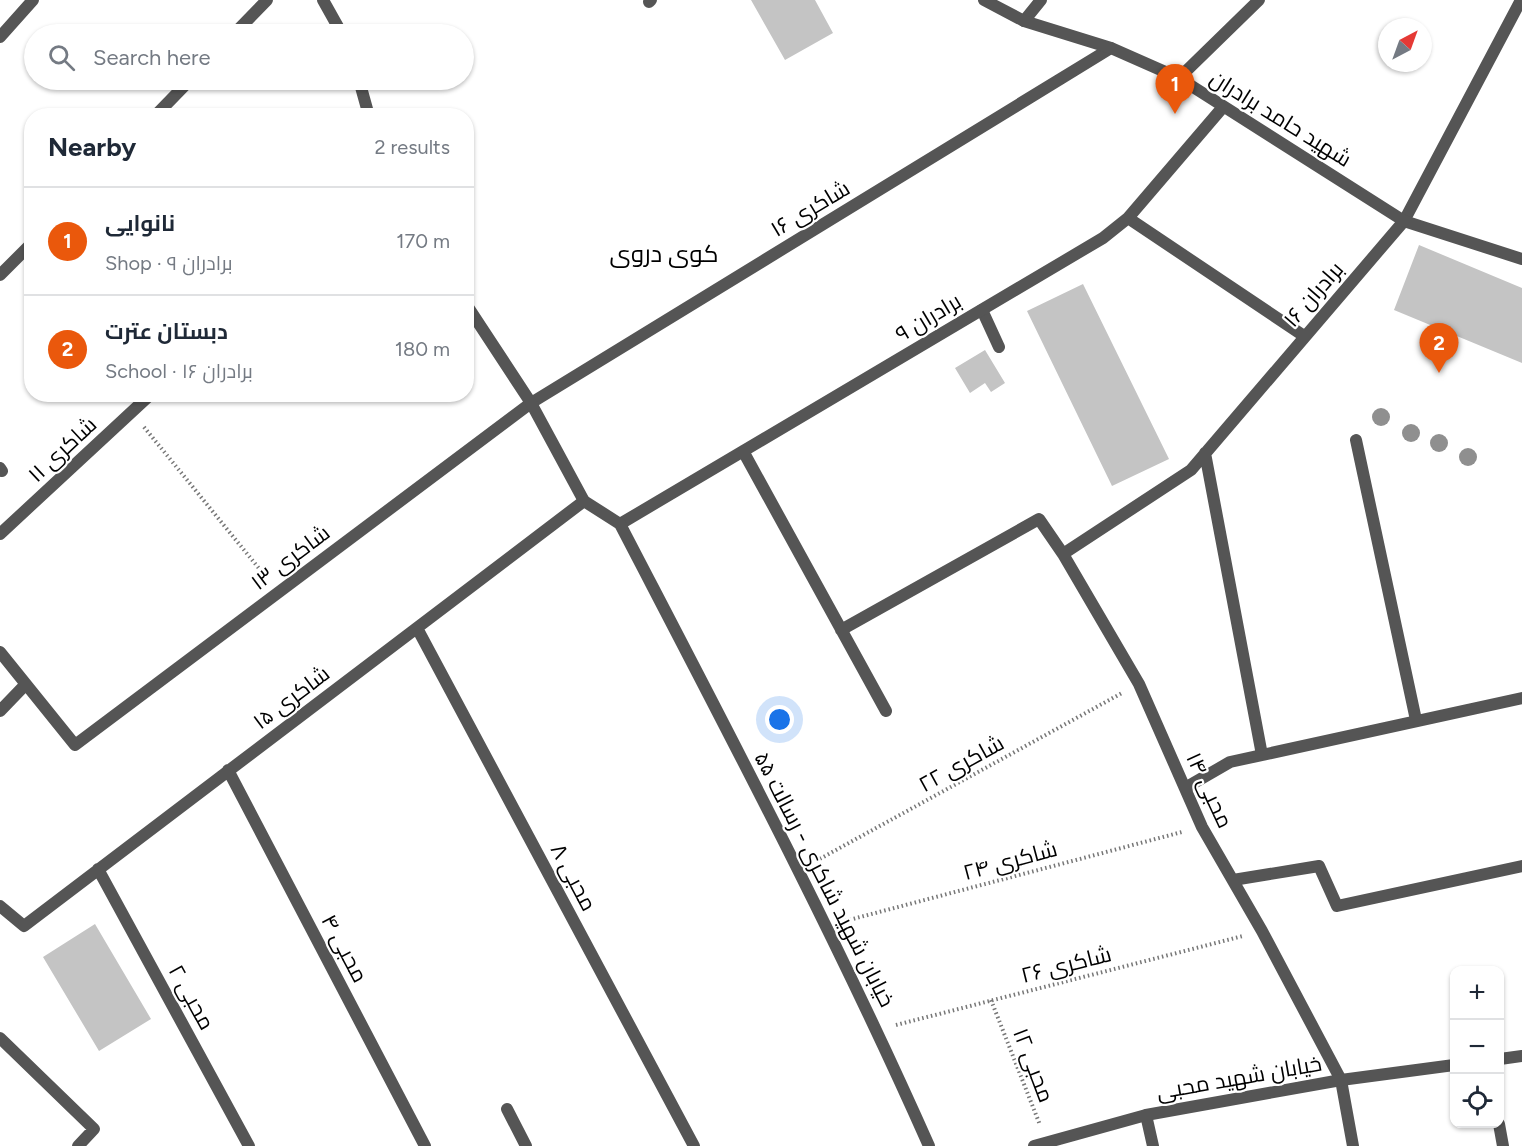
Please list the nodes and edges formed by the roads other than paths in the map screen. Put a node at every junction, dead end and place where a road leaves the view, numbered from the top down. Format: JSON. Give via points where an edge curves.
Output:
{"nodes":[{"id":1,"x":33,"y":0,"type":"edge"},
{"id":2,"x":267,"y":0,"type":"edge"},
{"id":3,"x":323,"y":0,"type":"edge"},
{"id":4,"x":984,"y":0,"type":"edge"},
{"id":5,"x":1041,"y":0,"type":"edge"},
{"id":6,"x":1259,"y":0,"type":"edge"},
{"id":7,"x":1521,"y":0,"type":"edge"},
{"id":8,"x":1024,"y":21,"type":"junction"},
{"id":9,"x":244,"y":24,"type":"edge"},
{"id":10,"x":336,"y":24,"type":"edge"},
{"id":11,"x":0,"y":37,"type":"edge"},
{"id":12,"x":1111,"y":48,"type":"junction"},
{"id":13,"x":1179,"y":78,"type":"junction"},
{"id":14,"x":180,"y":90,"type":"edge"},
{"id":15,"x":362,"y":90,"type":"edge"},
{"id":16,"x":1223,"y":107,"type":"junction"},
{"id":17,"x":163,"y":108,"type":"edge"},
{"id":18,"x":367,"y":108,"type":"edge"},
{"id":19,"x":1128,"y":218,"type":"junction"},
{"id":20,"x":1404,"y":221,"type":"junction"},
{"id":21,"x":24,"y":251,"type":"edge"},
{"id":22,"x":1522,"y":259,"type":"edge"},
{"id":23,"x":0,"y":275,"type":"edge"},
{"id":24,"x":982,"y":310,"type":"junction"},
{"id":25,"x":474,"y":316,"type":"edge"},
{"id":26,"x":1304,"y":336,"type":"junction"},
{"id":27,"x":999,"y":347,"type":"dead end"},
{"id":28,"x":144,"y":402,"type":"edge"},
{"id":29,"x":531,"y":403,"type":"junction"},
{"id":30,"x":1356,"y":440,"type":"dead end"},
{"id":31,"x":743,"y":451,"type":"junction"},
{"id":32,"x":1205,"y":453,"type":"junction"},
{"id":33,"x":584,"y":501,"type":"junction"},
{"id":34,"x":620,"y":524,"type":"junction"},
{"id":35,"x":0,"y":534,"type":"edge"},
{"id":36,"x":1063,"y":554,"type":"junction"},
{"id":37,"x":417,"y":628,"type":"junction"},
{"id":38,"x":841,"y":630,"type":"junction"},
{"id":39,"x":0,"y":652,"type":"edge"},
{"id":40,"x":26,"y":684,"type":"junction"},
{"id":41,"x":1522,"y":698,"type":"edge"},
{"id":42,"x":0,"y":711,"type":"edge"},
{"id":43,"x":885,"y":711,"type":"dead end"},
{"id":44,"x":1416,"y":720,"type":"junction"},
{"id":45,"x":1262,"y":755,"type":"junction"},
{"id":46,"x":228,"y":770,"type":"junction"},
{"id":47,"x":1185,"y":788,"type":"junction"},
{"id":48,"x":1522,"y":866,"type":"edge"},
{"id":49,"x":98,"y":869,"type":"junction"},
{"id":50,"x":1233,"y":880,"type":"junction"},
{"id":51,"x":0,"y":906,"type":"edge"},
{"id":52,"x":0,"y":1038,"type":"edge"},
{"id":53,"x":1522,"y":1056,"type":"edge"},
{"id":54,"x":1504,"y":1058,"type":"edge"},
{"id":55,"x":1450,"y":1066,"type":"edge"},
{"id":56,"x":1341,"y":1080,"type":"junction"},
{"id":57,"x":507,"y":1109,"type":"dead end"},
{"id":58,"x":1146,"y":1115,"type":"junction"},
{"id":59,"x":1500,"y":1128,"type":"edge"},
{"id":60,"x":1040,"y":1144,"type":"edge"},
{"id":61,"x":78,"y":1146,"type":"edge"},
{"id":62,"x":249,"y":1146,"type":"edge"},
{"id":63,"x":425,"y":1146,"type":"edge"},
{"id":64,"x":526,"y":1146,"type":"edge"},
{"id":65,"x":694,"y":1146,"type":"edge"},
{"id":66,"x":929,"y":1146,"type":"edge"},
{"id":67,"x":1153,"y":1146,"type":"edge"},
{"id":68,"x":1353,"y":1146,"type":"edge"},
{"id":69,"x":1503,"y":1146,"type":"edge"}],
"edges":[{"from":1,"to":11,"type":"street"},
{"from":2,"to":9,"type":"street"},
{"from":3,"to":10,"type":"street"},
{"from":4,"to":8,"type":"street","name":"شهید حامد برادران"},
{"from":5,"to":8,"type":"street"},
{"from":6,"to":13,"type":"street"},
{"from":7,"to":20,"type":"street","name":"برادران ۱۶"},
{"from":8,"to":12,"type":"street","name":"شهید حامد برادران"},
{"from":12,"to":13,"type":"street","name":"شهید حامد برادران"},
{"from":12,"to":29,"type":"street","name":"شاکری ۱۶"},
{"from":13,"to":16,"type":"street","name":"شهید حامد برادران"},
{"from":14,"to":17,"type":"street"},
{"from":15,"to":18,"type":"street"},
{"from":16,"to":19,"type":"street","name":"برادران ۹"},
{"from":16,"to":20,"type":"street","name":"شهید حامد برادران"},
{"from":19,"to":24,"type":"street","name":"برادران ۹","via":[[1103,238]]},
{"from":19,"to":26,"type":"street"},
{"from":20,"to":22,"type":"street","name":"شهید حامد برادران"},
{"from":20,"to":26,"type":"street","name":"برادران ۱۶"},
{"from":21,"to":23,"type":"street"},
{"from":24,"to":27,"type":"street"},
{"from":24,"to":31,"type":"street","name":"برادران ۹"},
{"from":25,"to":29,"type":"street"},
{"from":26,"to":32,"type":"street","name":"برادران ۱۶"},
{"from":28,"to":35,"type":"street","name":"شاکری ۱۱"},
{"from":29,"to":33,"type":"street"},
{"from":29,"to":40,"type":"street","name":"شاکری ۱۳","via":[[75,745]]},
{"from":30,"to":44,"type":"street"},
{"from":31,"to":34,"type":"street","name":"برادران ۹"},
{"from":31,"to":38,"type":"street"},
{"from":32,"to":36,"type":"street","name":"برادران ۱۶","via":[[1191,470]]},
{"from":32,"to":45,"type":"street"},
{"from":33,"to":34,"type":"street"},
{"from":33,"to":37,"type":"street","name":"شاکری ۱۵"},
{"from":34,"to":66,"type":"street","name":"خیابان شهید شاکری - رسالت ۵۵","via":[[878,1029]]},
{"from":36,"to":38,"type":"street","name":"محبی ۱۴","via":[[1039,519]]},
{"from":36,"to":47,"type":"street","name":"محبی ۱۴","via":[[1138,684]]},
{"from":37,"to":46,"type":"street","name":"شاکری ۱۵"},
{"from":37,"to":65,"type":"street","name":"محبی ۸"},
{"from":38,"to":43,"type":"street"},
{"from":39,"to":40,"type":"street"},
{"from":40,"to":42,"type":"street"},
{"from":41,"to":44,"type":"street"},
{"from":44,"to":45,"type":"street"},
{"from":45,"to":47,"type":"street","via":[[1230,762]]},
{"from":46,"to":49,"type":"street","name":"شاکری ۱۵"},
{"from":46,"to":63,"type":"street","name":"محبی ۴"},
{"from":47,"to":50,"type":"street","name":"محبی ۱۴"},
{"from":48,"to":50,"type":"street","via":[[1336,906],[1319,866]]},
{"from":49,"to":51,"type":"street","name":"شاکری ۱۵","via":[[24,926]]},
{"from":49,"to":62,"type":"street","name":"محبی ۲"},
{"from":50,"to":56,"type":"street","name":"محبی ۱۴"},
{"from":52,"to":61,"type":"street","via":[[94,1129]]},
{"from":53,"to":54,"type":"street"},
{"from":55,"to":56,"type":"street","name":"خیابان شهید محبی"},
{"from":56,"to":58,"type":"street","name":"خیابان شهید محبی"},
{"from":56,"to":68,"type":"street","name":"محبی ۱۴"},
{"from":57,"to":64,"type":"street"},
{"from":58,"to":60,"type":"street","name":"خیابان شهید محبی"},
{"from":58,"to":67,"type":"street"},
{"from":59,"to":69,"type":"street"}]}
